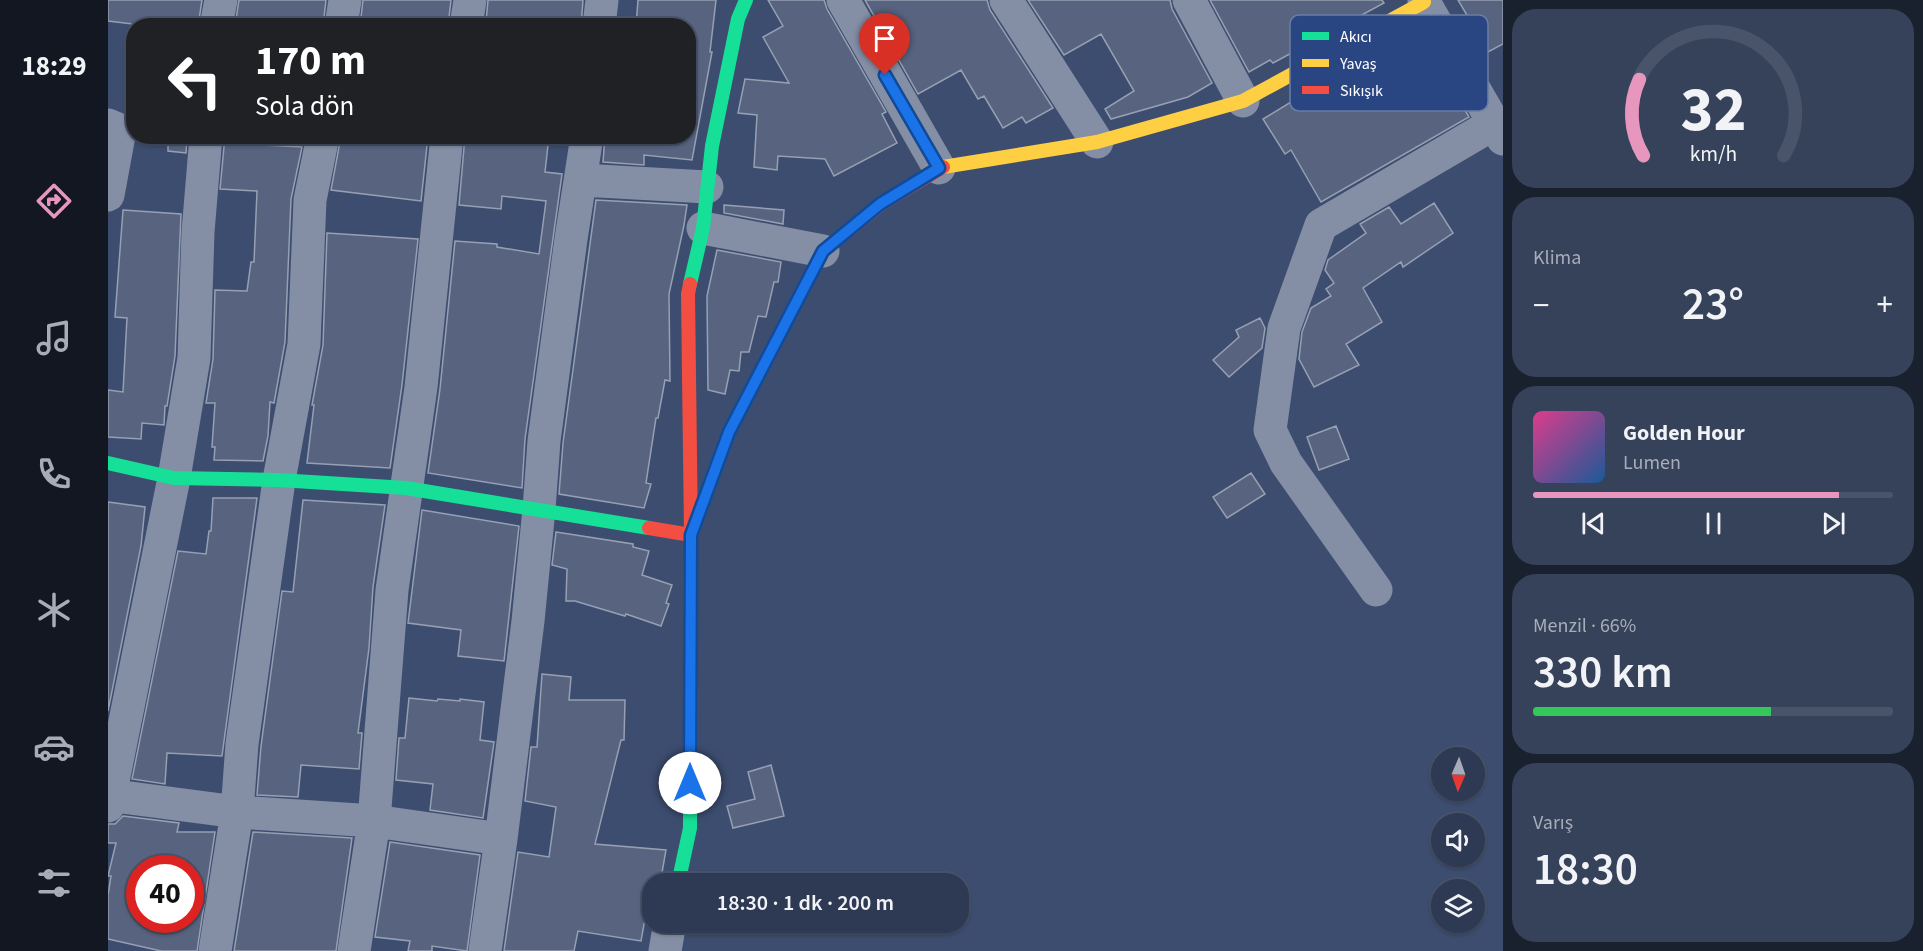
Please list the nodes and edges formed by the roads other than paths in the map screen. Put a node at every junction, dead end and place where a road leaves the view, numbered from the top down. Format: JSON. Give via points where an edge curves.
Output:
{"nodes":[{"id":1,"x":221,"y":0,"type":"edge"},
{"id":2,"x":345,"y":0,"type":"edge"},
{"id":3,"x":470,"y":0,"type":"edge"},
{"id":4,"x":602,"y":0,"type":"edge"},
{"id":5,"x":746,"y":0,"type":"edge"},
{"id":6,"x":843,"y":0,"type":"edge"},
{"id":7,"x":1006,"y":0,"type":"edge"},
{"id":8,"x":1189,"y":0,"type":"edge"},
{"id":9,"x":1424,"y":1,"type":"edge"},
{"id":10,"x":1399,"y":15,"type":"edge"},
{"id":11,"x":1432,"y":15,"type":"edge"},
{"id":12,"x":218,"y":18,"type":"edge"},
{"id":13,"x":343,"y":18,"type":"edge"},
{"id":14,"x":467,"y":18,"type":"edge"},
{"id":15,"x":600,"y":18,"type":"edge"},
{"id":16,"x":1290,"y":75,"type":"edge"},
{"id":17,"x":1243,"y":101,"type":"junction"},
{"id":18,"x":1487,"y":111,"type":"edge"},
{"id":19,"x":108,"y":125,"type":"edge"},
{"id":20,"x":1499,"y":131,"type":"edge"},
{"id":21,"x":1097,"y":142,"type":"junction"},
{"id":22,"x":205,"y":144,"type":"edge"},
{"id":23,"x":321,"y":144,"type":"edge"},
{"id":24,"x":446,"y":144,"type":"edge"},
{"id":25,"x":586,"y":144,"type":"edge"},
{"id":26,"x":939,"y":168,"type":"junction"},
{"id":27,"x":580,"y":180,"type":"junction"},
{"id":28,"x":707,"y":187,"type":"junction"},
{"id":29,"x":108,"y":195,"type":"edge"},
{"id":30,"x":703,"y":228,"type":"junction"},
{"id":31,"x":823,"y":251,"type":"junction"},
{"id":32,"x":108,"y":462,"type":"edge"},
{"id":33,"x":174,"y":478,"type":"junction"},
{"id":34,"x":279,"y":480,"type":"junction"},
{"id":35,"x":406,"y":488,"type":"junction"},
{"id":36,"x":539,"y":509,"type":"junction"},
{"id":37,"x":691,"y":535,"type":"junction"},
{"id":38,"x":1376,"y":590,"type":"dead end"},
{"id":39,"x":109,"y":799,"type":"edge"},
{"id":40,"x":237,"y":812,"type":"junction"},
{"id":41,"x":374,"y":821,"type":"junction"},
{"id":42,"x":501,"y":839,"type":"junction"},
{"id":43,"x":680,"y":873,"type":"edge"},
{"id":44,"x":668,"y":933,"type":"edge"},
{"id":45,"x":215,"y":951,"type":"edge"},
{"id":46,"x":354,"y":951,"type":"edge"},
{"id":47,"x":485,"y":951,"type":"edge"},
{"id":48,"x":665,"y":951,"type":"edge"}],
"edges":[{"from":1,"to":12,"type":"street"},
{"from":2,"to":13,"type":"street"},
{"from":3,"to":14,"type":"street"},
{"from":4,"to":15,"type":"street"},
{"from":5,"to":28,"type":"street","via":[[738,19]]},
{"from":6,"to":26,"type":"street"},
{"from":7,"to":21,"type":"street"},
{"from":8,"to":17,"type":"street"},
{"from":9,"to":10,"type":"street"},
{"from":9,"to":11,"type":"street"},
{"from":16,"to":17,"type":"street"},
{"from":17,"to":21,"type":"street"},
{"from":18,"to":20,"type":"street"},
{"from":19,"to":29,"type":"street","via":[[120,130]]},
{"from":20,"to":38,"type":"street","via":[[1321,225],[1284,328],[1269,430],[1286,463]]},
{"from":21,"to":26,"type":"street"},
{"from":22,"to":33,"type":"street","via":[[194,357]]},
{"from":23,"to":34,"type":"street","via":[[310,200],[304,344]]},
{"from":24,"to":35,"type":"street","via":[[421,387]]},
{"from":25,"to":27,"type":"street"},
{"from":26,"to":31,"type":"street","via":[[880,204]]},
{"from":27,"to":28,"type":"street"},
{"from":27,"to":36,"type":"street","via":[[544,441]]},
{"from":28,"to":30,"type":"street"},
{"from":30,"to":31,"type":"street"},
{"from":30,"to":37,"type":"street","via":[[688,294]]},
{"from":31,"to":37,"type":"street","via":[[729,432]]},
{"from":32,"to":33,"type":"street"},
{"from":33,"to":34,"type":"street"},
{"from":33,"to":39,"type":"street"},
{"from":34,"to":35,"type":"street"},
{"from":34,"to":40,"type":"street","via":[[242,744]]},
{"from":35,"to":36,"type":"street"},
{"from":35,"to":41,"type":"street","via":[[392,590]]},
{"from":36,"to":37,"type":"street"},
{"from":36,"to":42,"type":"street"},
{"from":37,"to":43,"type":"street","via":[[690,828]]},
{"from":39,"to":40,"type":"street"},
{"from":40,"to":41,"type":"street"},
{"from":40,"to":45,"type":"street"},
{"from":41,"to":42,"type":"street"},
{"from":41,"to":46,"type":"street"},
{"from":42,"to":47,"type":"street"},
{"from":44,"to":48,"type":"street"}]}
